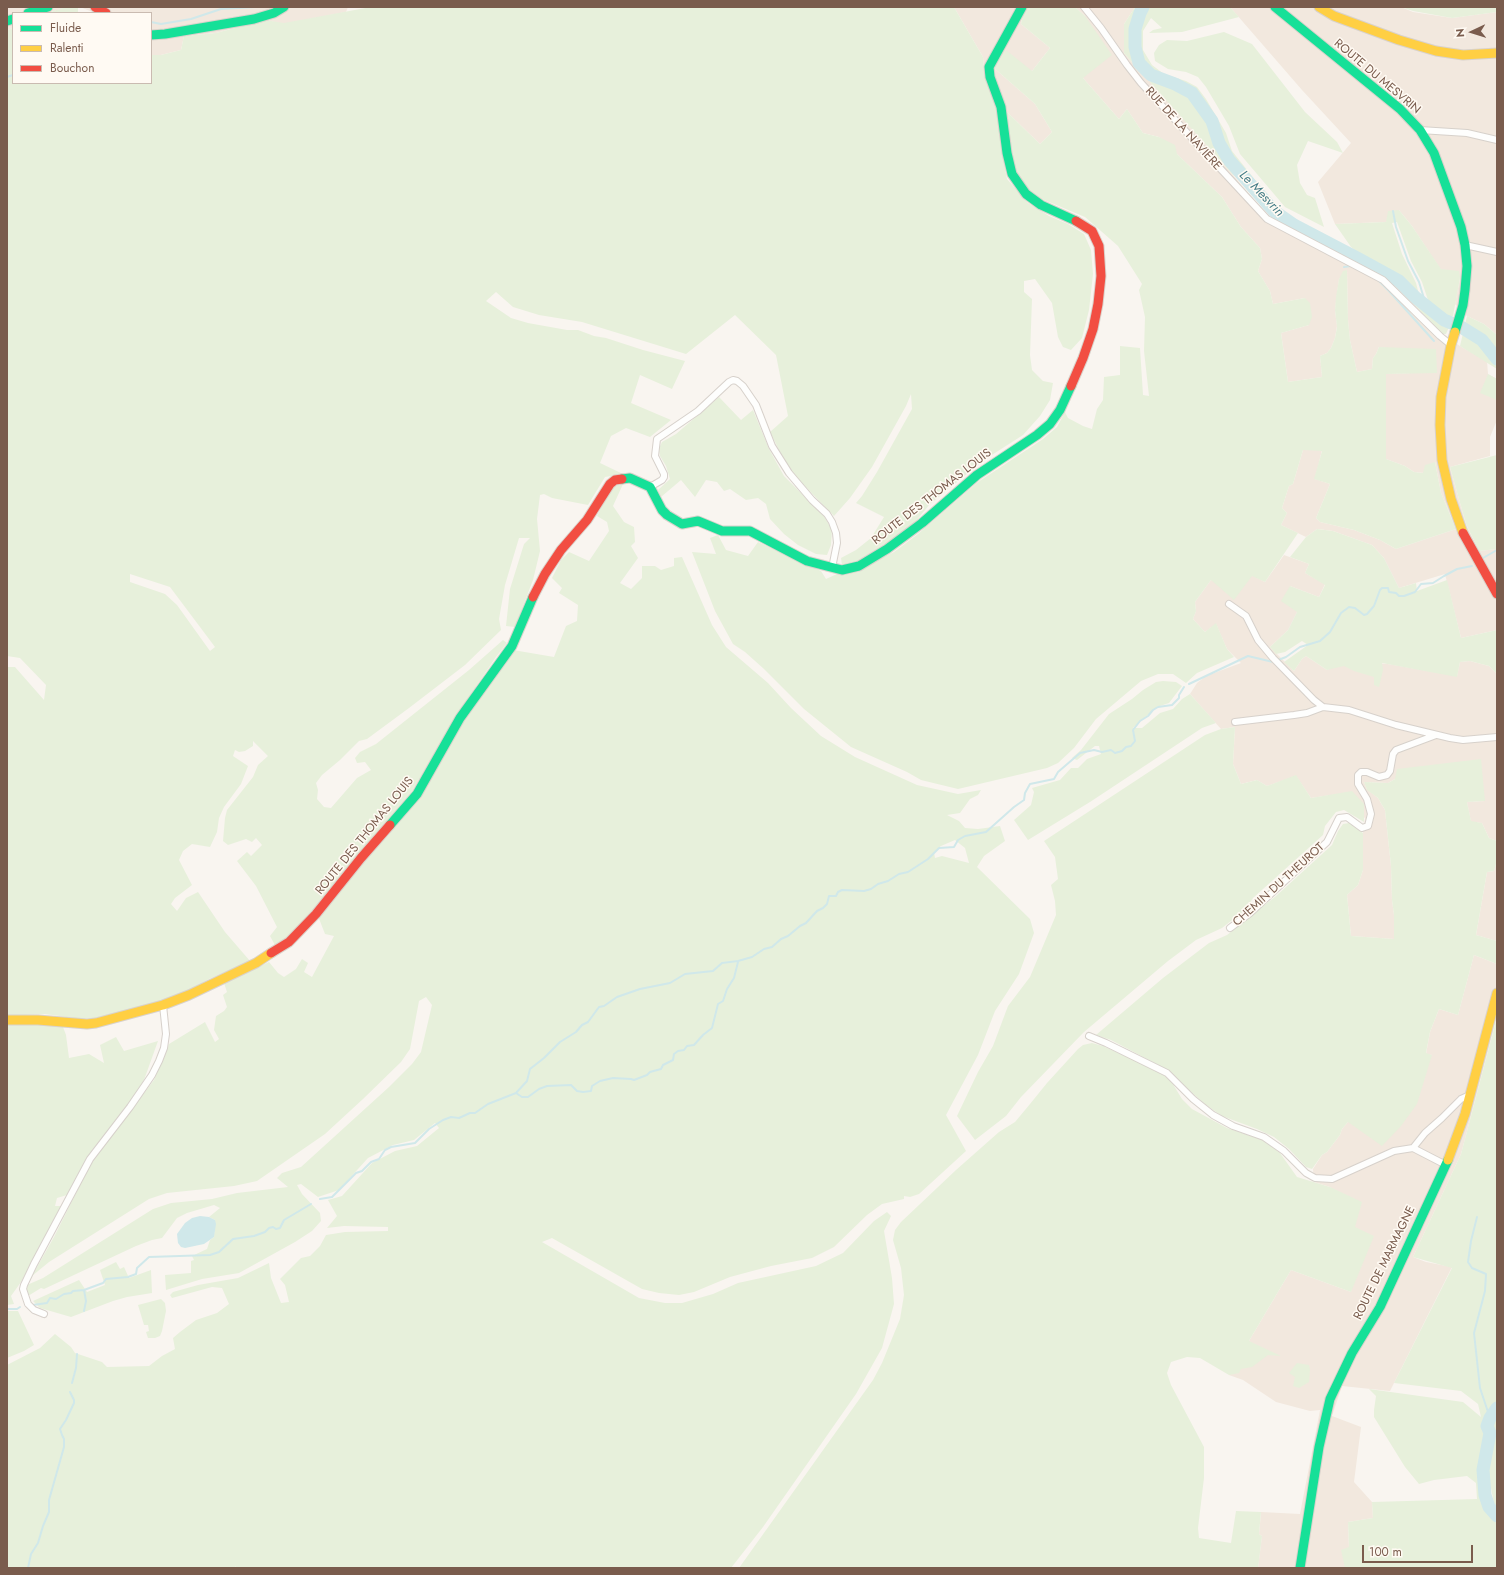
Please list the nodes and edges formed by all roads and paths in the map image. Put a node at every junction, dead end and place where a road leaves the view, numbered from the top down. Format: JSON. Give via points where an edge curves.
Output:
{"nodes":[{"id":1,"x":48,"y":7,"type":"edge"},
{"id":2,"x":95,"y":7,"type":"edge"},
{"id":3,"x":284,"y":7,"type":"edge"},
{"id":4,"x":1022,"y":7,"type":"edge"},
{"id":5,"x":1084,"y":7,"type":"edge"},
{"id":6,"x":1275,"y":7,"type":"edge"},
{"id":7,"x":1319,"y":7,"type":"edge"},
{"id":8,"x":31,"y":12,"type":"edge"},
{"id":9,"x":104,"y":12,"type":"edge"},
{"id":10,"x":152,"y":35,"type":"edge"},
{"id":11,"x":1497,"y":53,"type":"edge"},
{"id":12,"x":1420,"y":130,"type":"junction"},
{"id":13,"x":1497,"y":140,"type":"edge"},
{"id":14,"x":1465,"y":245,"type":"junction"},
{"id":15,"x":1497,"y":252,"type":"edge"},
{"id":16,"x":1451,"y":345,"type":"junction"},
{"id":17,"x":650,"y":487,"type":"junction"},
{"id":18,"x":832,"y":568,"type":"junction"},
{"id":19,"x":1497,"y":594,"type":"edge"},
{"id":20,"x":1229,"y":604,"type":"dead end"},
{"id":21,"x":1323,"y":707,"type":"junction"},
{"id":22,"x":1235,"y":722,"type":"dead end"},
{"id":23,"x":1436,"y":735,"type":"junction"},
{"id":24,"x":1497,"y":737,"type":"edge"},
{"id":25,"x":1230,"y":928,"type":"dead end"},
{"id":26,"x":1497,"y":993,"type":"edge"},
{"id":27,"x":163,"y":1005,"type":"junction"},
{"id":28,"x":7,"y":1020,"type":"edge"},
{"id":29,"x":1089,"y":1036,"type":"dead end"},
{"id":30,"x":1470,"y":1094,"type":"junction"},
{"id":31,"x":1413,"y":1148,"type":"junction"},
{"id":32,"x":1446,"y":1165,"type":"junction"},
{"id":33,"x":44,"y":1314,"type":"dead end"},
{"id":34,"x":1300,"y":1568,"type":"edge"}],
"edges":[{"from":1,"to":8,"type":"street"},
{"from":2,"to":9,"type":"street"},
{"from":3,"to":10,"type":"street","via":[[254,19]]},
{"from":4,"to":18,"type":"street","name":"ROUTE DES THOMAS LOUIS","via":[[989,67],[990,77],[1001,107],[1012,174],[1026,194],[1041,205],[1081,223],[1092,231],[1099,246],[1101,276],[1093,329],[1063,404],[1050,424],[977,475],[922,523],[887,549],[859,566],[842,570]]},
{"from":5,"to":16,"type":"street","name":"RUE DE LA NAVIÈRE","via":[[1136,77],[1266,219],[1383,280]]},
{"from":6,"to":12,"type":"street","name":"ROUTE DU MESVRIN","via":[[1400,110]]},
{"from":7,"to":11,"type":"street","via":[[1334,16],[1436,51],[1463,55]]},
{"from":12,"to":13,"type":"street","via":[[1467,133]]},
{"from":12,"to":14,"type":"street","name":"ROUTE DU MESVRIN","via":[[1441,169]]},
{"from":14,"to":15,"type":"street"},
{"from":14,"to":16,"type":"street","name":"ROUTE DU MESVRIN","via":[[1466,290]]},
{"from":16,"to":19,"type":"street","via":[[1440,412],[1442,460],[1451,499],[1462,530]]},
{"from":17,"to":18,"type":"street","name":"ROUTE DES THOMAS LOUIS","via":[[662,510],[682,524],[698,521],[722,531],[750,532],[807,561]]},
{"from":17,"to":18,"type":"street","via":[[664,477],[655,456],[657,439],[698,411],[729,382],[737,381],[756,405],[772,446],[788,474],[832,522],[837,543]]},
{"from":17,"to":27,"type":"street","name":"ROUTE DES THOMAS LOUIS","via":[[630,478],[615,480],[610,484],[587,520],[561,550],[545,574],[512,646],[460,718],[417,794],[300,932],[258,962]]},
{"from":20,"to":21,"type":"street","via":[[1246,616],[1258,640]]},
{"from":21,"to":22,"type":"street","via":[[1294,715]]},
{"from":21,"to":23,"type":"street","via":[[1349,710]]},
{"from":23,"to":24,"type":"street","via":[[1463,740]]},
{"from":23,"to":25,"type":"street","name":"CHEMIN DU THEUROT","via":[[1396,750],[1387,775],[1379,777],[1361,772],[1358,775],[1358,784],[1367,799],[1371,814],[1368,826],[1362,828],[1347,817],[1339,818],[1327,842],[1250,913]]},
{"from":26,"to":30,"type":"street","name":"ROUTE DE MARMAGNE"},
{"from":27,"to":28,"type":"street","name":"ROUTE DES THOMAS LOUIS","via":[[87,1024]]},
{"from":27,"to":33,"type":"street","via":[[166,1034],[159,1062],[130,1107],[90,1159],[23,1289],[28,1304]]},
{"from":29,"to":31,"type":"street","via":[[1167,1073],[1213,1115],[1233,1126],[1264,1137],[1284,1151],[1303,1171],[1315,1178],[1332,1179],[1394,1151]]},
{"from":30,"to":31,"type":"street","via":[[1461,1099],[1425,1133]]},
{"from":30,"to":32,"type":"street","name":"ROUTE DE MARMAGNE"},
{"from":31,"to":32,"type":"street"},
{"from":32,"to":34,"type":"street","name":"ROUTE DE MARMAGNE","via":[[1380,1307],[1352,1353],[1330,1399],[1319,1447]]}]}
